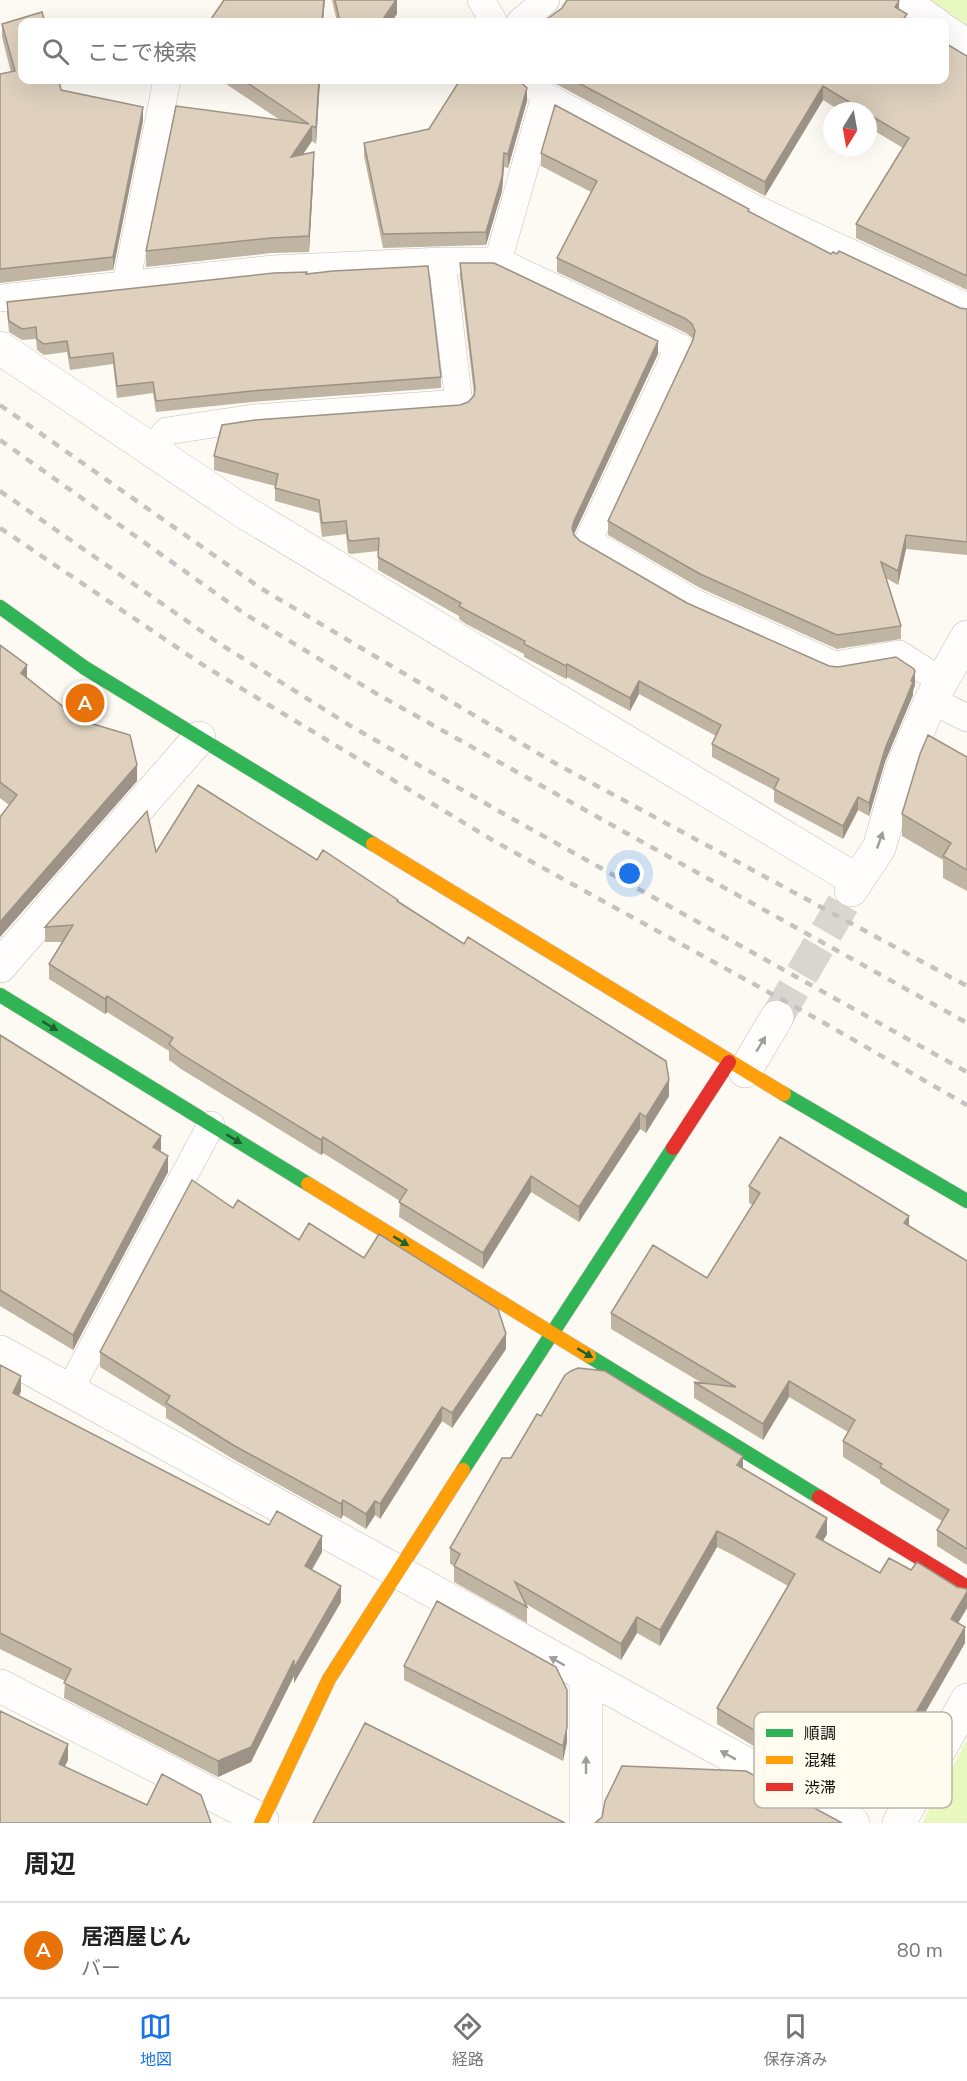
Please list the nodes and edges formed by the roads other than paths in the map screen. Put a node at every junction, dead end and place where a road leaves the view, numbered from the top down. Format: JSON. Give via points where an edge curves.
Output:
{"nodes":[{"id":1,"x":481,"y":0,"type":"edge"},
{"id":2,"x":546,"y":0,"type":"edge"},
{"id":3,"x":905,"y":0,"type":"edge"},
{"id":4,"x":492,"y":18,"type":"edge"},
{"id":5,"x":525,"y":18,"type":"edge"},
{"id":6,"x":932,"y":18,"type":"edge"},
{"id":7,"x":949,"y":30,"type":"edge"},
{"id":8,"x":967,"y":42,"type":"edge"},
{"id":9,"x":166,"y":84,"type":"edge"},
{"id":10,"x":536,"y":88,"type":"edge"},
{"id":11,"x":442,"y":261,"type":"junction"},
{"id":12,"x":498,"y":261,"type":"junction"},
{"id":13,"x":126,"y":285,"type":"junction"},
{"id":14,"x":0,"y":298,"type":"edge"},
{"id":15,"x":967,"y":307,"type":"edge"},
{"id":16,"x":0,"y":348,"type":"edge"},
{"id":17,"x":151,"y":450,"type":"junction"},
{"id":18,"x":0,"y":607,"type":"edge"},
{"id":19,"x":967,"y":637,"type":"edge"},
{"id":20,"x":936,"y":690,"type":"junction"},
{"id":21,"x":967,"y":718,"type":"edge"},
{"id":22,"x":199,"y":738,"type":"junction"},
{"id":23,"x":0,"y":966,"type":"edge"},
{"id":24,"x":0,"y":996,"type":"edge"},
{"id":25,"x":777,"y":1017,"type":"tunnel mouth"},
{"id":26,"x":737,"y":1066,"type":"junction"},
{"id":27,"x":211,"y":1125,"type":"junction"},
{"id":28,"x":967,"y":1201,"type":"edge"},
{"id":29,"x":551,"y":1333,"type":"junction"},
{"id":30,"x":0,"y":1353,"type":"edge"},
{"id":31,"x":69,"y":1390,"type":"junction"},
{"id":32,"x":397,"y":1571,"type":"junction"},
{"id":33,"x":967,"y":1587,"type":"edge"},
{"id":34,"x":586,"y":1677,"type":"junction"},
{"id":35,"x":0,"y":1686,"type":"edge"},
{"id":36,"x":967,"y":1700,"type":"edge"},
{"id":37,"x":952,"y":1727,"type":"edge"},
{"id":38,"x":754,"y":1769,"type":"edge"},
{"id":39,"x":826,"y":1808,"type":"edge"},
{"id":40,"x":907,"y":1808,"type":"edge"},
{"id":41,"x":261,"y":1821,"type":"edge"},
{"id":42,"x":586,"y":1823,"type":"edge"},
{"id":43,"x":853,"y":1823,"type":"edge"},
{"id":44,"x":899,"y":1823,"type":"edge"}],
"edges":[{"from":1,"to":4,"type":"lane"},
{"from":2,"to":5,"type":"lane"},
{"from":3,"to":6,"type":"lane"},
{"from":7,"to":8,"type":"lane"},
{"from":9,"to":13,"type":"lane"},
{"from":10,"to":12,"type":"lane"},
{"from":10,"to":15,"type":"lane","via":[[750,206]]},
{"from":11,"to":12,"type":"lane"},
{"from":11,"to":13,"type":"lane","via":[[273,269]]},
{"from":11,"to":17,"type":"lane","via":[[459,403],[253,418],[167,431]]},
{"from":12,"to":20,"type":"lane","via":[[679,347],[588,541],[693,602],[835,665],[899,654]]},
{"from":13,"to":14,"type":"lane"},
{"from":16,"to":17,"type":"street"},
{"from":17,"to":20,"type":"street","one_way":true,"via":[[261,522],[853,885],[879,848],[902,769]]},
{"from":18,"to":22,"type":"street","via":[[85,668]]},
{"from":19,"to":20,"type":"street"},
{"from":20,"to":21,"type":"lane"},
{"from":22,"to":23,"type":"street"},
{"from":22,"to":26,"type":"street"},
{"from":24,"to":27,"type":"street","one_way":true},
{"from":26,"to":25,"type":"street","one_way":true},
{"from":26,"to":28,"type":"street"},
{"from":26,"to":29,"type":"street"},
{"from":27,"to":29,"type":"street","one_way":true},
{"from":27,"to":31,"type":"lane"},
{"from":29,"to":32,"type":"street"},
{"from":29,"to":33,"type":"street","one_way":true},
{"from":30,"to":31,"type":"street"},
{"from":31,"to":32,"type":"street"},
{"from":34,"to":32,"type":"street","one_way":true},
{"from":32,"to":41,"type":"street","via":[[330,1680]]},
{"from":38,"to":34,"type":"street","one_way":true},
{"from":42,"to":34,"type":"street","one_way":true},
{"from":35,"to":41,"type":"street"},
{"from":36,"to":37,"type":"street"},
{"from":43,"to":39,"type":"street","one_way":true},
{"from":40,"to":44,"type":"street"}]}
